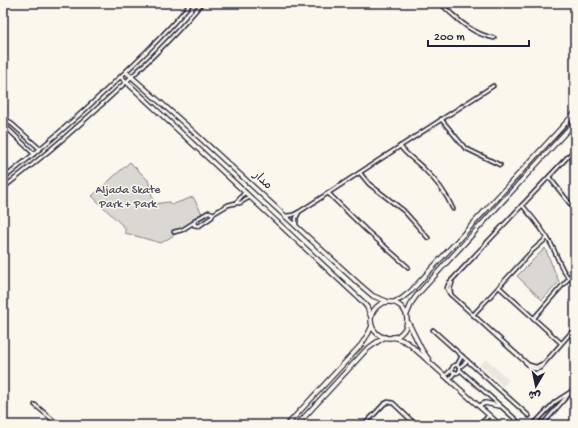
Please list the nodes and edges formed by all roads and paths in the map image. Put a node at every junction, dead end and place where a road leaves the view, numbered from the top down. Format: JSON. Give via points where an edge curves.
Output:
{"nodes":[{"id":1,"x":192,"y":3,"type":"edge"},
{"id":2,"x":202,"y":3,"type":"edge"},
{"id":3,"x":440,"y":3,"type":"edge"},
{"id":4,"x":494,"y":38,"type":"dead end"},
{"id":5,"x":126,"y":72,"type":"junction"},
{"id":6,"x":121,"y":77,"type":"junction"},
{"id":7,"x":132,"y":77,"type":"junction"},
{"id":8,"x":127,"y":82,"type":"junction"},
{"id":9,"x":493,"y":86,"type":"dead end"},
{"id":10,"x":575,"y":113,"type":"edge"},
{"id":11,"x":3,"y":116,"type":"edge"},
{"id":12,"x":441,"y":119,"type":"junction"},
{"id":13,"x":575,"y":122,"type":"edge"},
{"id":14,"x":4,"y":126,"type":"edge"},
{"id":15,"x":400,"y":146,"type":"junction"},
{"id":16,"x":40,"y":149,"type":"junction"},
{"id":17,"x":575,"y":149,"type":"edge"},
{"id":18,"x":34,"y":154,"type":"junction"},
{"id":19,"x":500,"y":165,"type":"dead end"},
{"id":20,"x":360,"y":173,"type":"junction"},
{"id":21,"x":549,"y":177,"type":"junction"},
{"id":22,"x":3,"y":179,"type":"edge"},
{"id":23,"x":3,"y":188,"type":"edge"},
{"id":24,"x":245,"y":192,"type":"junction"},
{"id":25,"x":328,"y":193,"type":"junction"},
{"id":26,"x":250,"y":197,"type":"junction"},
{"id":27,"x":236,"y":203,"type":"junction"},
{"id":28,"x":522,"y":205,"type":"junction"},
{"id":29,"x":453,"y":209,"type":"dead end"},
{"id":30,"x":575,"y":210,"type":"edge"},
{"id":31,"x":299,"y":212,"type":"junction"},
{"id":32,"x":213,"y":214,"type":"junction"},
{"id":33,"x":284,"y":216,"type":"junction"},
{"id":34,"x":193,"y":222,"type":"junction"},
{"id":35,"x":296,"y":225,"type":"junction"},
{"id":36,"x":174,"y":232,"type":"dead end"},
{"id":37,"x":428,"y":238,"type":"dead end"},
{"id":38,"x":547,"y":238,"type":"junction"},
{"id":39,"x":408,"y":268,"type":"dead end"},
{"id":40,"x":575,"y":271,"type":"edge"},
{"id":41,"x":569,"y":278,"type":"junction"},
{"id":42,"x":499,"y":287,"type":"junction"},
{"id":43,"x":386,"y":302,"type":"junction"},
{"id":44,"x":394,"y":302,"type":"junction"},
{"id":45,"x":407,"y":314,"type":"junction"},
{"id":46,"x":473,"y":315,"type":"junction"},
{"id":47,"x":371,"y":317,"type":"junction"},
{"id":48,"x":534,"y":318,"type":"junction"},
{"id":49,"x":408,"y":321,"type":"junction"},
{"id":50,"x":372,"y":326,"type":"junction"},
{"id":51,"x":575,"y":328,"type":"edge"},
{"id":52,"x":433,"y":330,"type":"dead end"},
{"id":53,"x":385,"y":337,"type":"junction"},
{"id":54,"x":393,"y":338,"type":"junction"},
{"id":55,"x":561,"y":343,"type":"junction"},
{"id":56,"x":462,"y":356,"type":"junction"},
{"id":57,"x":467,"y":361,"type":"junction"},
{"id":58,"x":457,"y":365,"type":"junction"},
{"id":59,"x":452,"y":369,"type":"junction"},
{"id":60,"x":460,"y":369,"type":"junction"},
{"id":61,"x":441,"y":372,"type":"junction"},
{"id":62,"x":455,"y":372,"type":"junction"},
{"id":63,"x":445,"y":376,"type":"junction"},
{"id":64,"x":449,"y":380,"type":"junction"},
{"id":65,"x":575,"y":387,"type":"edge"},
{"id":66,"x":572,"y":391,"type":"junction"},
{"id":67,"x":552,"y":404,"type":"junction"},
{"id":68,"x":35,"y":405,"type":"dead end"},
{"id":69,"x":479,"y":406,"type":"junction"},
{"id":70,"x":500,"y":406,"type":"junction"},
{"id":71,"x":557,"y":409,"type":"junction"},
{"id":72,"x":489,"y":415,"type":"junction"},
{"id":73,"x":529,"y":416,"type":"dead end"},
{"id":74,"x":538,"y":421,"type":"junction"},
{"id":75,"x":59,"y":425,"type":"edge"},
{"id":76,"x":287,"y":425,"type":"edge"},
{"id":77,"x":297,"y":425,"type":"edge"},
{"id":78,"x":364,"y":425,"type":"edge"},
{"id":79,"x":416,"y":425,"type":"edge"},
{"id":80,"x":480,"y":425,"type":"edge"},
{"id":81,"x":500,"y":425,"type":"edge"},
{"id":82,"x":522,"y":425,"type":"edge"},
{"id":83,"x":533,"y":425,"type":"edge"},
{"id":84,"x":542,"y":425,"type":"edge"}],
"edges":[{"from":1,"to":5,"type":"street"},
{"from":2,"to":7,"type":"street","via":[[178,32]]},
{"from":3,"to":4,"type":"street","via":[[473,31]]},
{"from":5,"to":6,"type":"street"},
{"from":5,"to":7,"type":"street","name":"مدار"},
{"from":6,"to":8,"type":"street","name":"مدار"},
{"from":6,"to":16,"type":"street"},
{"from":7,"to":8,"type":"street"},
{"from":7,"to":33,"type":"street","name":"مدار"},
{"from":8,"to":23,"type":"street","via":[[73,131]]},
{"from":8,"to":24,"type":"street","name":"مدار"},
{"from":9,"to":12,"type":"street"},
{"from":10,"to":44,"type":"street","via":[[410,291]]},
{"from":11,"to":16,"type":"street"},
{"from":12,"to":15,"type":"street"},
{"from":12,"to":19,"type":"street","via":[[465,148]]},
{"from":13,"to":45,"type":"street","via":[[417,295]]},
{"from":14,"to":18,"type":"street"},
{"from":15,"to":20,"type":"street"},
{"from":15,"to":29,"type":"street","via":[[432,176]]},
{"from":16,"to":18,"type":"street"},
{"from":17,"to":21,"type":"street"},
{"from":18,"to":22,"type":"street"},
{"from":20,"to":25,"type":"street"},
{"from":20,"to":37,"type":"street","via":[[369,184],[404,211]]},
{"from":21,"to":28,"type":"street"},
{"from":21,"to":30,"type":"street"},
{"from":24,"to":26,"type":"street","name":"مدار"},
{"from":24,"to":27,"type":"street"},
{"from":25,"to":31,"type":"street"},
{"from":25,"to":39,"type":"street"},
{"from":26,"to":27,"type":"street"},
{"from":26,"to":47,"type":"street","name":"مدار","via":[[362,301]]},
{"from":27,"to":32,"type":"street"},
{"from":28,"to":38,"type":"street","via":[[536,220]]},
{"from":28,"to":46,"type":"street","via":[[447,288],[448,293]]},
{"from":31,"to":33,"type":"street"},
{"from":31,"to":35,"type":"street"},
{"from":32,"to":34,"type":"street","via":[[209,212]]},
{"from":32,"to":34,"type":"street","via":[[199,226],[195,226]]},
{"from":33,"to":35,"type":"street","name":"مدار"},
{"from":34,"to":36,"type":"street"},
{"from":35,"to":43,"type":"street","name":"مدار","via":[[370,294]]},
{"from":38,"to":41,"type":"street"},
{"from":38,"to":42,"type":"street"},
{"from":40,"to":41,"type":"street"},
{"from":41,"to":48,"type":"street"},
{"from":42,"to":46,"type":"street"},
{"from":42,"to":48,"type":"street"},
{"from":43,"to":44,"type":"street"},
{"from":43,"to":47,"type":"street","via":[[376,307]]},
{"from":44,"to":45,"type":"street","via":[[401,305]]},
{"from":45,"to":49,"type":"street"},
{"from":46,"to":55,"type":"street","via":[[533,369],[540,368]]},
{"from":47,"to":50,"type":"street"},
{"from":48,"to":55,"type":"street"},
{"from":49,"to":54,"type":"street","via":[[403,332]]},
{"from":49,"to":61,"type":"street","via":[[424,353]]},
{"from":50,"to":53,"type":"street","via":[[377,333]]},
{"from":50,"to":76,"type":"street","via":[[361,345]]},
{"from":51,"to":55,"type":"street"},
{"from":52,"to":56,"type":"street"},
{"from":53,"to":54,"type":"street"},
{"from":53,"to":77,"type":"street","via":[[366,350]]},
{"from":54,"to":61,"type":"street","via":[[408,343]]},
{"from":56,"to":57,"type":"street"},
{"from":56,"to":58,"type":"street"},
{"from":57,"to":60,"type":"street"},
{"from":57,"to":73,"type":"street"},
{"from":58,"to":59,"type":"street"},
{"from":58,"to":60,"type":"street"},
{"from":59,"to":62,"type":"street"},
{"from":59,"to":63,"type":"street"},
{"from":60,"to":62,"type":"street"},
{"from":60,"to":70,"type":"street"},
{"from":61,"to":63,"type":"street"},
{"from":62,"to":64,"type":"street"},
{"from":63,"to":64,"type":"street"},
{"from":64,"to":69,"type":"street"},
{"from":65,"to":66,"type":"street"},
{"from":66,"to":67,"type":"street"},
{"from":66,"to":71,"type":"street"},
{"from":67,"to":71,"type":"street"},
{"from":67,"to":74,"type":"street"},
{"from":68,"to":75,"type":"street"},
{"from":69,"to":70,"type":"street","via":[[484,403]]},
{"from":69,"to":72,"type":"street"},
{"from":70,"to":82,"type":"street"},
{"from":71,"to":84,"type":"street"},
{"from":72,"to":80,"type":"street"},
{"from":72,"to":81,"type":"street"},
{"from":74,"to":83,"type":"street"},
{"from":74,"to":84,"type":"street"},
{"from":78,"to":79,"type":"street","via":[[388,402]]}]}
